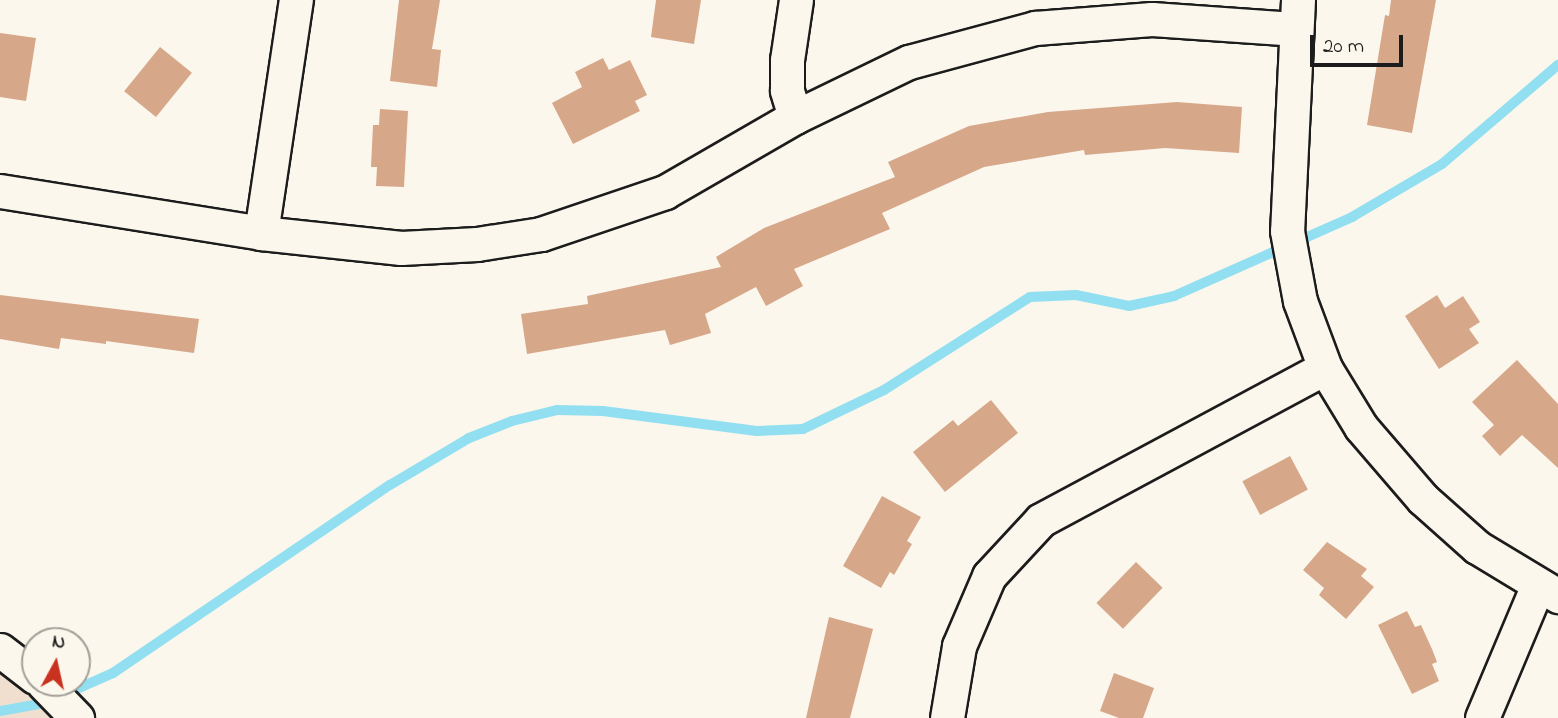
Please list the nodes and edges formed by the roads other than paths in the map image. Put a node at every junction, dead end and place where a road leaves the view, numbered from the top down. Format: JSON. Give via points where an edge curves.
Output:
{"nodes":[{"id":1,"x":296,"y":0,"type":"edge"},
{"id":2,"x":796,"y":0,"type":"edge"},
{"id":3,"x":1296,"y":14,"type":"edge"},
{"id":4,"x":795,"y":117,"type":"junction"},
{"id":5,"x":0,"y":191,"type":"edge"},
{"id":6,"x":261,"y":233,"type":"junction"},
{"id":7,"x":1325,"y":368,"type":"junction"},
{"id":8,"x":1548,"y":591,"type":"edge"},
{"id":9,"x":0,"y":650,"type":"edge"},
{"id":10,"x":21,"y":666,"type":"edge"},
{"id":11,"x":57,"y":697,"type":"edge"},
{"id":12,"x":77,"y":718,"type":"edge"},
{"id":13,"x":947,"y":718,"type":"edge"},
{"id":14,"x":1482,"y":718,"type":"edge"}],
"edges":[{"from":1,"to":6,"type":"street"},
{"from":2,"to":4,"type":"street","via":[[787,60],[787,90]]},
{"from":3,"to":4,"type":"street","via":[[1034,28],[909,62]]},
{"from":3,"to":7,"type":"street","via":[[1287,230],[1300,301]]},
{"from":4,"to":6,"type":"street","via":[[665,192],[541,234],[477,244],[401,248]]},
{"from":5,"to":6,"type":"street"},
{"from":7,"to":8,"type":"street","via":[[1362,427],[1423,499],[1477,547]]},
{"from":7,"to":13,"type":"street","via":[[1041,520],[989,576],[959,646]]},
{"from":8,"to":14,"type":"street"},
{"from":9,"to":10,"type":"street"},
{"from":11,"to":12,"type":"street"}]}
